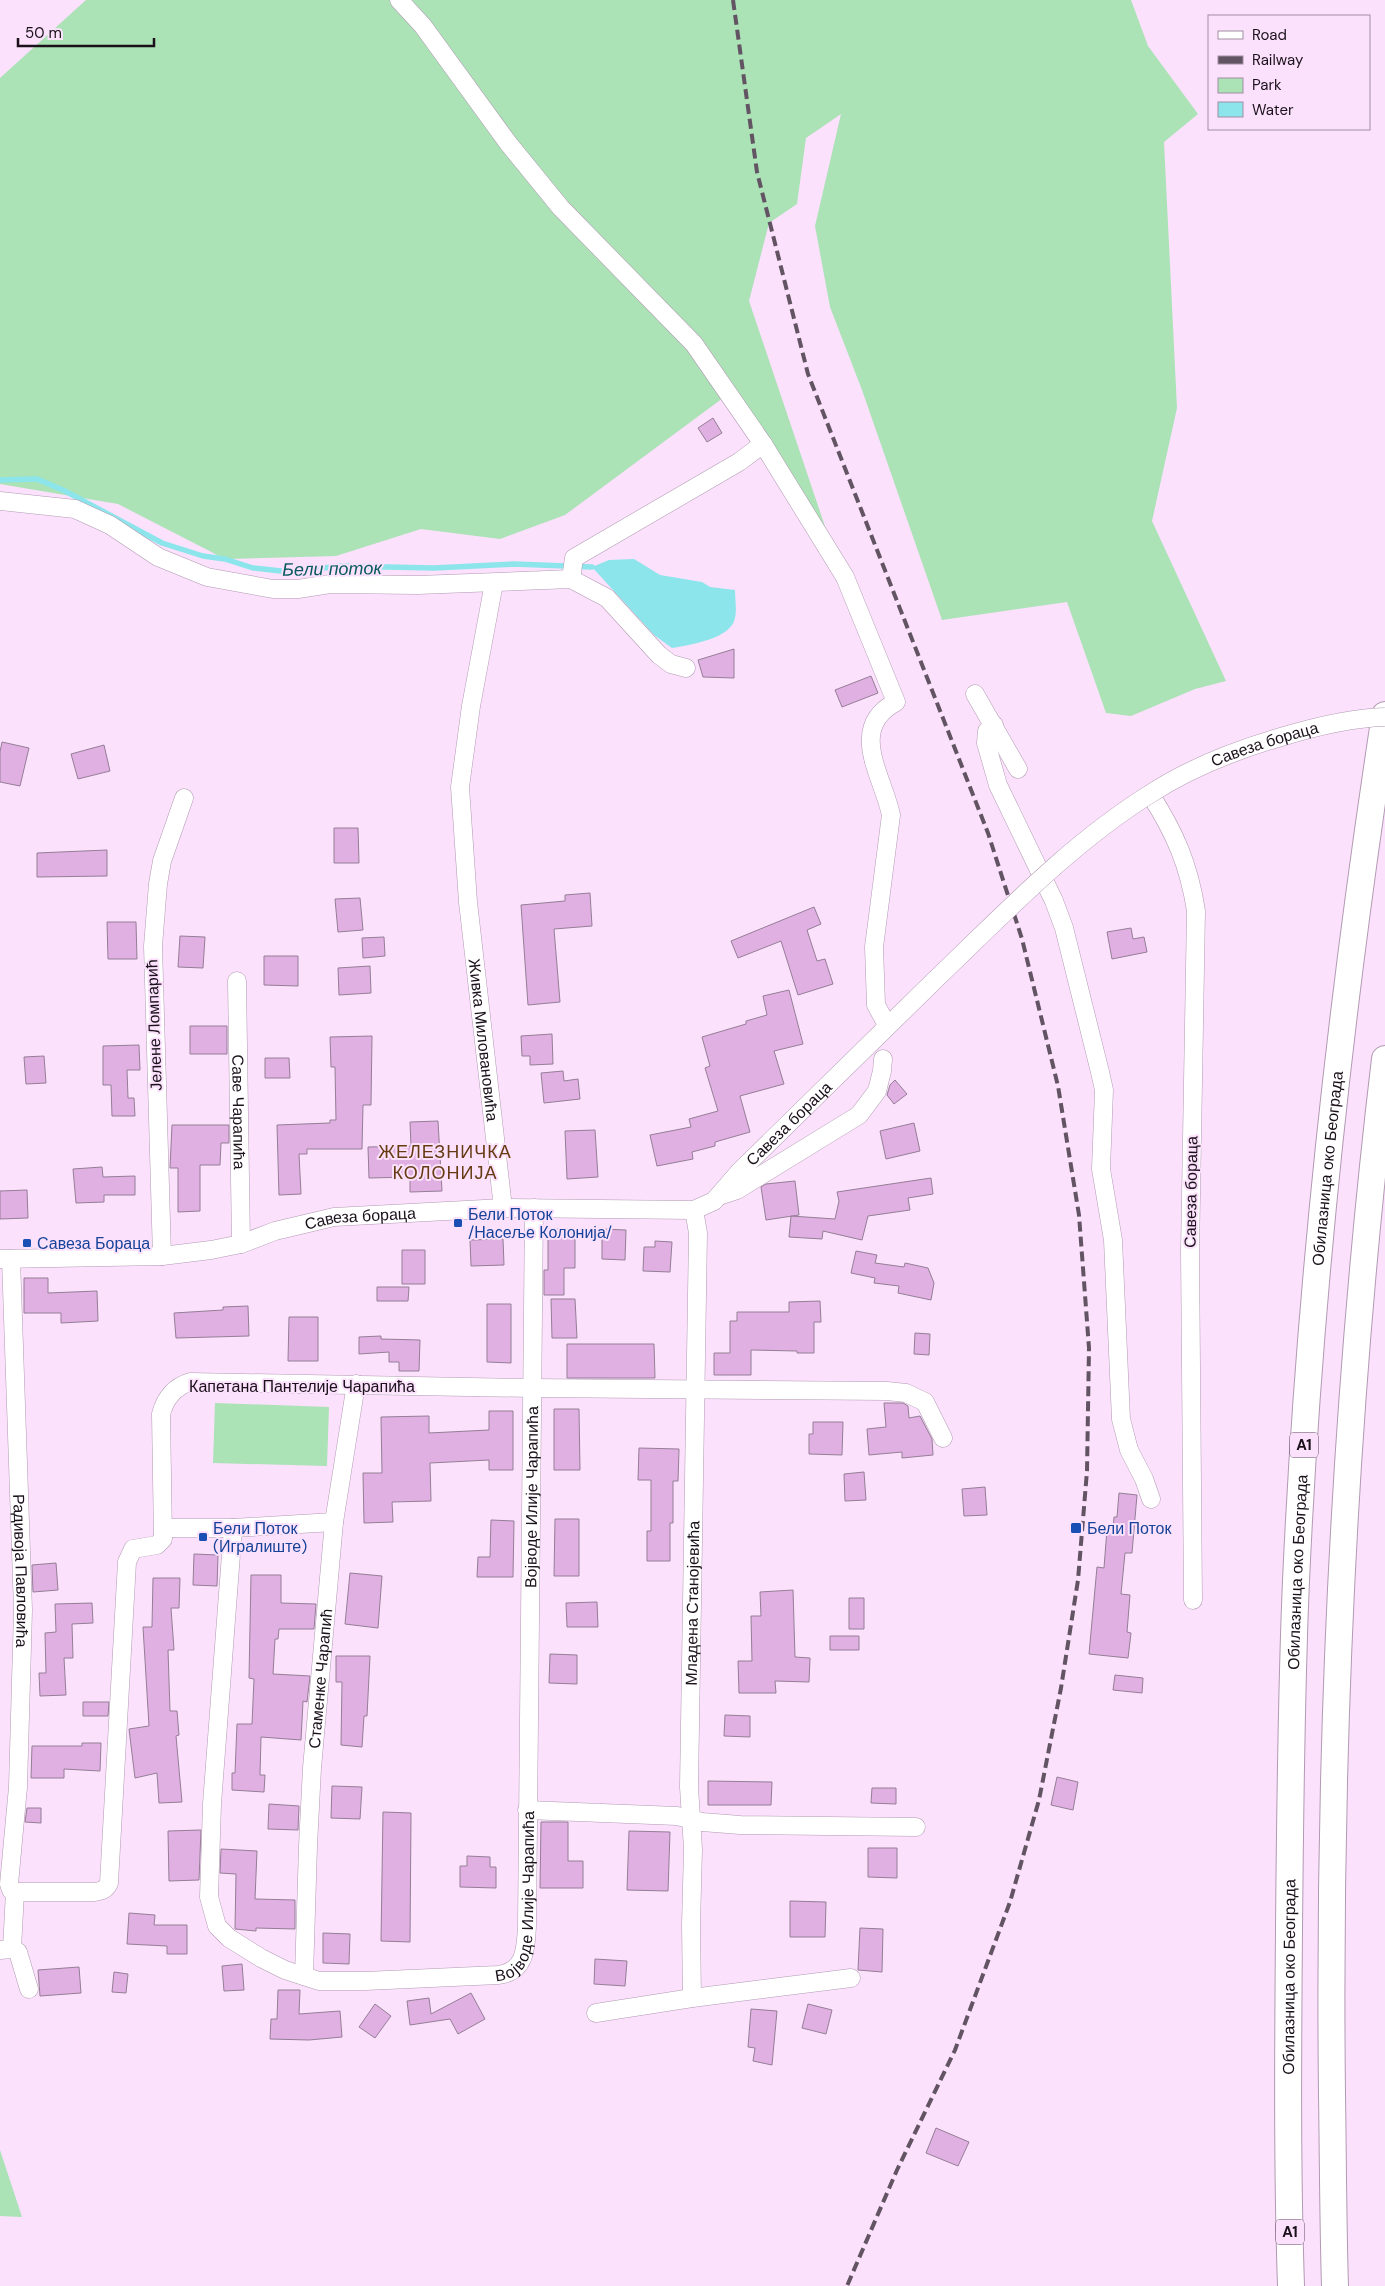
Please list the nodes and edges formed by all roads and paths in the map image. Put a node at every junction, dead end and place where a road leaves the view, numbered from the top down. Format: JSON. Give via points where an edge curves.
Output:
{"nodes":[{"id":1,"x":399,"y":0,"type":"edge"},
{"id":2,"x":763,"y":444,"type":"junction"},
{"id":3,"x":0,"y":501,"type":"edge"},
{"id":4,"x":572,"y":570,"type":"junction"},
{"id":5,"x":494,"y":583,"type":"junction"},
{"id":6,"x":686,"y":668,"type":"dead end"},
{"id":7,"x":975,"y":694,"type":"dead end"},
{"id":8,"x":1385,"y":716,"type":"edge"},
{"id":9,"x":994,"y":724,"type":"junction"},
{"id":10,"x":1018,"y":769,"type":"dead end"},
{"id":11,"x":1150,"y":794,"type":"junction"},
{"id":12,"x":184,"y":798,"type":"dead end"},
{"id":13,"x":237,"y":981,"type":"dead end"},
{"id":14,"x":888,"y":1025,"type":"junction"},
{"id":15,"x":883,"y":1059,"type":"dead end"},
{"id":16,"x":1385,"y":1059,"type":"edge"},
{"id":17,"x":719,"y":1196,"type":"junction"},
{"id":18,"x":503,"y":1208,"type":"junction"},
{"id":19,"x":534,"y":1208,"type":"junction"},
{"id":20,"x":694,"y":1210,"type":"junction"},
{"id":21,"x":241,"y":1244,"type":"junction"},
{"id":22,"x":162,"y":1256,"type":"junction"},
{"id":23,"x":6,"y":1259,"type":"edge"},
{"id":24,"x":356,"y":1384,"type":"junction"},
{"id":25,"x":531,"y":1388,"type":"junction"},
{"id":26,"x":696,"y":1389,"type":"junction"},
{"id":27,"x":943,"y":1438,"type":"dead end"},
{"id":28,"x":1151,"y":1499,"type":"dead end"},
{"id":29,"x":334,"y":1522,"type":"junction"},
{"id":30,"x":164,"y":1528,"type":"junction"},
{"id":31,"x":233,"y":1528,"type":"junction"},
{"id":32,"x":1193,"y":1600,"type":"dead end"},
{"id":33,"x":527,"y":1810,"type":"junction"},
{"id":34,"x":691,"y":1818,"type":"junction"},
{"id":35,"x":916,"y":1827,"type":"dead end"},
{"id":36,"x":12,"y":1888,"type":"junction"},
{"id":37,"x":6,"y":1949,"type":"edge"},
{"id":38,"x":304,"y":1976,"type":"junction"},
{"id":39,"x":851,"y":1978,"type":"dead end"},
{"id":40,"x":29,"y":1989,"type":"dead end"},
{"id":41,"x":692,"y":1998,"type":"junction"},
{"id":42,"x":596,"y":2013,"type":"dead end"},
{"id":43,"x":1291,"y":2286,"type":"edge"},
{"id":44,"x":1335,"y":2286,"type":"edge"}],
"edges":[{"from":1,"to":2,"type":"street","via":[[423,26],[508,143],[561,208],[694,344]]},
{"from":2,"to":4,"type":"street"},
{"from":2,"to":14,"type":"street","via":[[845,576],[896,702],[880,712],[871,734],[874,762],[887,794],[890,815],[874,947],[876,1005]]},
{"from":3,"to":5,"type":"street","via":[[75,509],[92,515],[158,557],[226,582],[272,589],[330,584]]},
{"from":4,"to":5,"type":"street"},
{"from":4,"to":6,"type":"street","via":[[607,598],[659,655],[671,664]]},
{"from":5,"to":18,"type":"street","name":"Живка Миловановића","via":[[460,787],[468,902]]},
{"from":7,"to":9,"type":"street"},
{"from":8,"to":11,"type":"street","name":"Савеза бораца","bridge":true,"via":[[1330,724],[1264,742],[1186,773]]},
{"from":8,"to":43,"type":"highway","name":"Обилазница око Београда","number":"A1","via":[[1333,1100],[1313,1316],[1298,1541],[1290,1825],[1288,2089]]},
{"from":9,"to":10,"type":"street"},
{"from":9,"to":28,"type":"street","via":[[987,731],[986,743],[998,785],[1064,928],[1104,1090],[1101,1169],[1113,1240],[1120,1419],[1129,1450]]},
{"from":11,"to":14,"type":"street","name":"Савеза бораца","bridge":true,"via":[[1070,852]]},
{"from":11,"to":32,"type":"street","name":"Савеза бораца","via":[[1185,858],[1196,912],[1190,1252]]},
{"from":12,"to":22,"type":"street","name":"Јелене Ломпарић","via":[[162,860],[152,946]]},
{"from":13,"to":21,"type":"street","name":"Саве Чарапића"},
{"from":14,"to":17,"type":"street","name":"Савеза бораца","via":[[740,1171]]},
{"from":15,"to":17,"type":"street","name":"Савеза бораца","via":[[877,1091],[859,1114],[737,1190]]},
{"from":16,"to":44,"type":"highway","via":[[1354,1370],[1337,1683],[1331,1944]]},
{"from":17,"to":20,"type":"street","name":"Савеза бораца"},
{"from":18,"to":19,"type":"street","name":"Савеза бораца"},
{"from":18,"to":21,"type":"street","name":"Савеза бораца","via":[[334,1217],[275,1231]]},
{"from":19,"to":20,"type":"street","name":"Савеза бораца"},
{"from":19,"to":25,"type":"street","name":"Војводе Илије Чарапића"},
{"from":20,"to":26,"type":"street","name":"Младена Станојевића","via":[[698,1233]]},
{"from":21,"to":22,"type":"street","name":"Савеза бораца"},
{"from":22,"to":23,"type":"street","name":"Савеза бораца"},
{"from":23,"to":36,"type":"street","name":"Радивоја Павловића","via":[[23,1610]]},
{"from":24,"to":25,"type":"street","name":"Капетана Пантелије Чарапића"},
{"from":24,"to":29,"type":"street","name":"Стаменке Чарапић"},
{"from":24,"to":30,"type":"street","name":"Капетана Пантелије Чарапића","via":[[190,1382],[177,1388],[166,1400],[161,1414]]},
{"from":25,"to":26,"type":"street","name":"Капетана Пантелије Чарапића"},
{"from":25,"to":33,"type":"street","name":"Војводе Илије Чарапића"},
{"from":26,"to":27,"type":"street","via":[[906,1393],[925,1402]]},
{"from":26,"to":34,"type":"street","name":"Младена Станојевића"},
{"from":29,"to":31,"type":"street"},
{"from":29,"to":38,"type":"street","name":"Стаменке Чарапић","via":[[312,1768]]},
{"from":30,"to":31,"type":"street"},
{"from":30,"to":36,"type":"street","via":[[157,1545],[137,1548],[130,1551],[129,1556],[107,1888],[94,1892]]},
{"from":31,"to":38,"type":"street","name":"Војводе Илије Чарапића","via":[[214,1775],[209,1897],[217,1926],[229,1938],[284,1970]]},
{"from":33,"to":34,"type":"street"},
{"from":33,"to":38,"type":"street","name":"Војводе Илије Чарапића","via":[[527,1925],[524,1954],[518,1967],[507,1974],[418,1979],[332,1982]]},
{"from":34,"to":35,"type":"street","via":[[740,1825]]},
{"from":34,"to":41,"type":"street","name":"Младена Станојевића","via":[[694,1849]]},
{"from":36,"to":37,"type":"street","name":"Радивоја Павловића"},
{"from":37,"to":40,"type":"street","via":[[18,1952]]},
{"from":39,"to":41,"type":"street"},
{"from":41,"to":42,"type":"street"}]}
